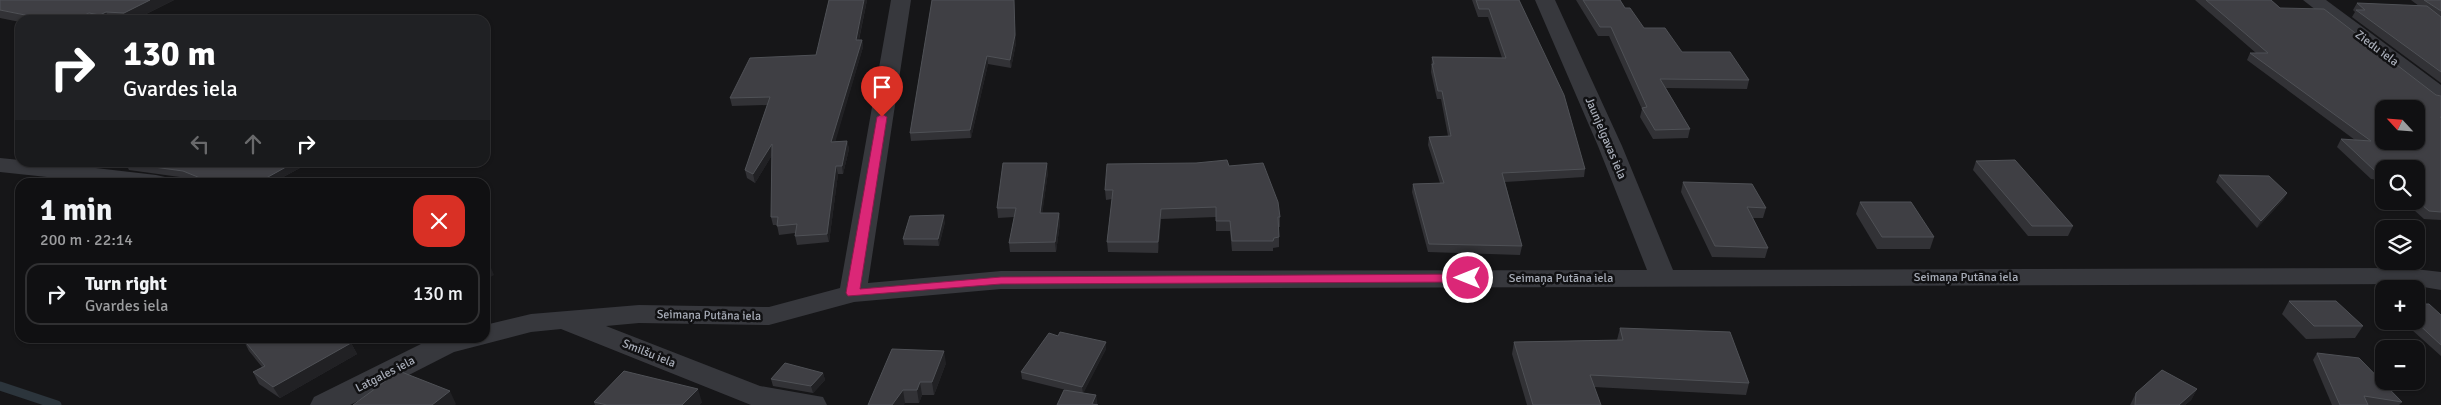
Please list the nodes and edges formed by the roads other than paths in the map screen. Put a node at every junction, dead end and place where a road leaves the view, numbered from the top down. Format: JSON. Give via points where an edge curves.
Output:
{"nodes":[{"id":1,"x":901,"y":0,"type":"edge"},
{"id":2,"x":1545,"y":0,"type":"edge"},
{"id":3,"x":2313,"y":0,"type":"edge"},
{"id":4,"x":2441,"y":96,"type":"edge"},
{"id":5,"x":0,"y":165,"type":"edge"},
{"id":6,"x":15,"y":167,"type":"edge"},
{"id":7,"x":18,"y":167,"type":"edge"},
{"id":8,"x":119,"y":178,"type":"edge"},
{"id":9,"x":1663,"y":277,"type":"junction"},
{"id":10,"x":2441,"y":281,"type":"edge"},
{"id":11,"x":853,"y":293,"type":"junction"},
{"id":12,"x":564,"y":320,"type":"junction"},
{"id":13,"x":490,"y":333,"type":"edge"},
{"id":14,"x":445,"y":343,"type":"edge"},
{"id":15,"x":325,"y":405,"type":"edge"},
{"id":16,"x":812,"y":405,"type":"edge"}],
"edges":[{"from":1,"to":11,"type":"street"},
{"from":2,"to":9,"type":"street","name":"Jaunjelgavas iela","via":[[1610,146]]},
{"from":3,"to":4,"type":"street","name":"Ziedu iela"},
{"from":5,"to":6,"type":"street"},
{"from":7,"to":8,"type":"street"},
{"from":9,"to":10,"type":"street","name":"Seimaņa Putāna iela","via":[[2406,276]]},
{"from":9,"to":11,"type":"street","name":"Seimaņa Putāna iela","via":[[1001,280]]},
{"from":11,"to":12,"type":"street","name":"Seimaņa Putāna iela","via":[[769,316],[639,314]]},
{"from":12,"to":13,"type":"street","name":"Smilšu iela"},
{"from":12,"to":16,"type":"street","name":"Smilšu iela","via":[[756,396]]},
{"from":14,"to":15,"type":"street","name":"Latgales iela"}]}
